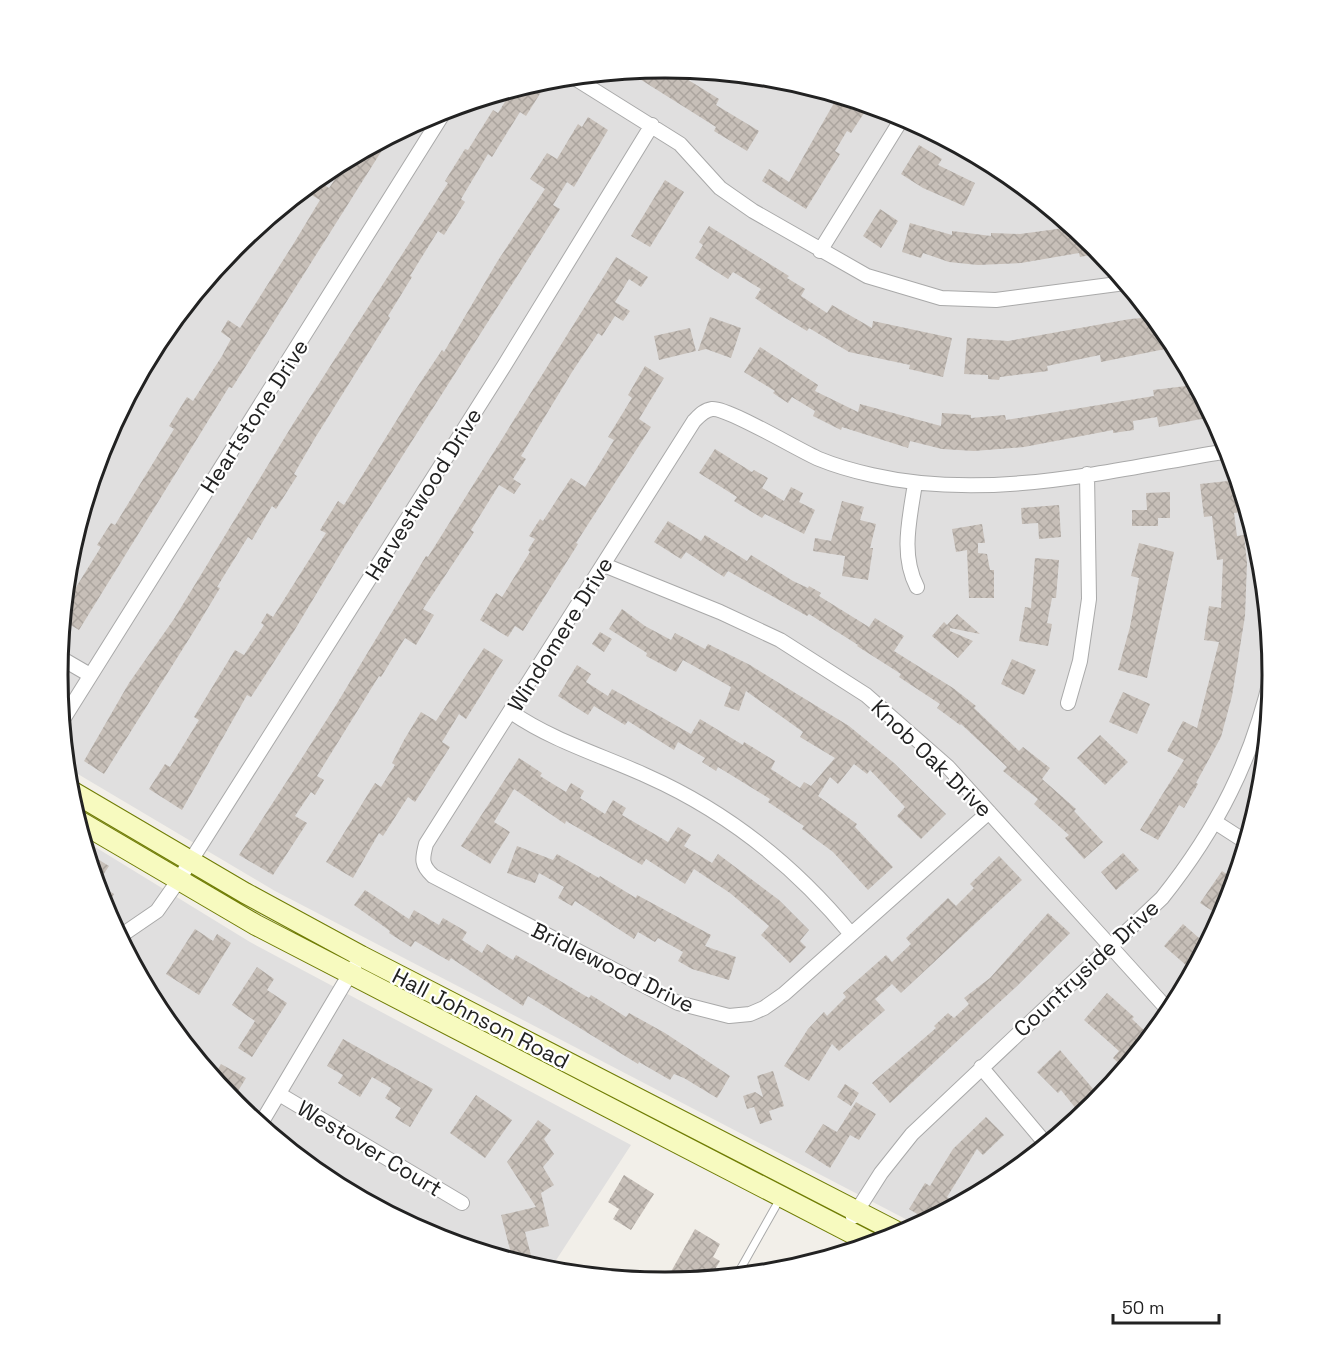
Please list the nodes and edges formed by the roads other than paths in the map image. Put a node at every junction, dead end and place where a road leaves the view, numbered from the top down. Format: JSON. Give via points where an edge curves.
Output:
{"nodes":[{"id":1,"x":585,"y":83,"type":"edge"},
{"id":2,"x":438,"y":122,"type":"edge"},
{"id":3,"x":652,"y":125,"type":"junction"},
{"id":4,"x":898,"y":125,"type":"edge"},
{"id":5,"x":820,"y":250,"type":"junction"},
{"id":6,"x":1116,"y":284,"type":"edge"},
{"id":7,"x":1218,"y":453,"type":"edge"},
{"id":8,"x":1087,"y":474,"type":"junction"},
{"id":9,"x":915,"y":483,"type":"junction"},
{"id":10,"x":604,"y":565,"type":"junction"},
{"id":11,"x":917,"y":587,"type":"dead end"},
{"id":12,"x":68,"y":662,"type":"edge"},
{"id":13,"x":90,"y":675,"type":"junction"},
{"id":14,"x":1068,"y":703,"type":"dead end"},
{"id":15,"x":69,"y":710,"type":"edge"},
{"id":16,"x":511,"y":712,"type":"junction"},
{"id":17,"x":1259,"y":728,"type":"edge"},
{"id":18,"x":80,"y":796,"type":"edge"},
{"id":19,"x":989,"y":812,"type":"junction"},
{"id":20,"x":1215,"y":822,"type":"junction"},
{"id":21,"x":87,"y":825,"type":"edge"},
{"id":22,"x":1239,"y":837,"type":"edge"},
{"id":23,"x":189,"y":860,"type":"junction"},
{"id":24,"x":427,"y":871,"type":"joint"},
{"id":25,"x":178,"y":881,"type":"junction"},
{"id":26,"x":126,"y":932,"type":"edge"},
{"id":27,"x":851,"y":934,"type":"junction"},
{"id":28,"x":1110,"y":947,"type":"junction"},
{"id":29,"x":361,"y":956,"type":"junction"},
{"id":30,"x":351,"y":973,"type":"junction"},
{"id":31,"x":1163,"y":1004,"type":"edge"},
{"id":32,"x":981,"y":1067,"type":"junction"},
{"id":33,"x":279,"y":1094,"type":"junction"},
{"id":34,"x":264,"y":1118,"type":"edge"},
{"id":35,"x":1041,"y":1138,"type":"edge"},
{"id":36,"x":781,"y":1197,"type":"junction"},
{"id":37,"x":462,"y":1203,"type":"dead end"},
{"id":38,"x":857,"y":1211,"type":"junction"},
{"id":39,"x":890,"y":1228,"type":"edge"},
{"id":40,"x":846,"y":1230,"type":"junction"},
{"id":41,"x":862,"y":1238,"type":"edge"},
{"id":42,"x":741,"y":1267,"type":"edge"}],
"edges":[{"from":1,"to":3,"type":"street"},
{"from":2,"to":13,"type":"street","name":"Heartstone Drive"},
{"from":3,"to":5,"type":"street","via":[[680,144],[720,188]]},
{"from":3,"to":23,"type":"street","name":"Harvestwood Drive","via":[[504,366]]},
{"from":4,"to":5,"type":"street"},
{"from":5,"to":6,"type":"street","via":[[867,276],[941,298],[996,300]]},
{"from":7,"to":8,"type":"street"},
{"from":8,"to":9,"type":"street","via":[[980,487]]},
{"from":8,"to":14,"type":"street","via":[[1089,599],[1080,662]]},
{"from":9,"to":10,"type":"street","name":"Windomere Drive","via":[[821,460],[717,410],[703,412],[693,421]]},
{"from":9,"to":11,"type":"street","via":[[906,551]]},
{"from":10,"to":16,"type":"street","name":"Windomere Drive"},
{"from":10,"to":19,"type":"street","name":"Knob Oak Drive","via":[[720,612],[780,640],[823,666],[897,720]]},
{"from":12,"to":13,"type":"street"},
{"from":13,"to":15,"type":"street","name":"Heartstone Drive"},
{"from":16,"to":24,"type":"street","name":"Windomere Drive","via":[[426,844],[422,859]]},
{"from":16,"to":27,"type":"street","via":[[566,744],[650,777],[708,808],[791,868]]},
{"from":17,"to":20,"type":"street","name":"Countryside Drive"},
{"from":18,"to":23,"type":"main road","name":"Hall Johnson Road"},
{"from":19,"to":27,"type":"street","name":"Bridlewood Drive"},
{"from":19,"to":28,"type":"street","name":"Knob Oak Drive"},
{"from":20,"to":22,"type":"street"},
{"from":20,"to":28,"type":"street","name":"Countryside Drive","via":[[1162,898]]},
{"from":21,"to":25,"type":"main road","name":"Hall Johnson Road"},
{"from":23,"to":25,"type":"street","name":"Harvestwood Drive"},
{"from":23,"to":29,"type":"main road","name":"Hall Johnson Road"},
{"from":24,"to":27,"type":"street","name":"Bridlewood Drive","via":[[678,1003],[717,1015],[750,1014],[764,1008]]},
{"from":25,"to":26,"type":"street","name":"Harvestwood Drive","via":[[157,911]]},
{"from":25,"to":30,"type":"main road","name":"Hall Johnson Road"},
{"from":28,"to":31,"type":"street","name":"Knob Oak Drive"},
{"from":28,"to":32,"type":"street","name":"Countryside Drive"},
{"from":29,"to":30,"type":"street"},
{"from":29,"to":38,"type":"main road","name":"Hall Johnson Road"},
{"from":30,"to":33,"type":"street"},
{"from":30,"to":36,"type":"main road","name":"Hall Johnson Road"},
{"from":32,"to":35,"type":"street"},
{"from":32,"to":38,"type":"street","name":"Countryside Drive","via":[[912,1134]]},
{"from":33,"to":34,"type":"street"},
{"from":33,"to":37,"type":"street","name":"Westover Court"},
{"from":36,"to":40,"type":"main road","name":"Hall Johnson Road"},
{"from":36,"to":42,"type":"lane"},
{"from":38,"to":39,"type":"main road","name":"Hall Johnson Road"},
{"from":38,"to":40,"type":"street","name":"Countryside Drive"},
{"from":40,"to":41,"type":"main road","name":"Hall Johnson Road"}]}
